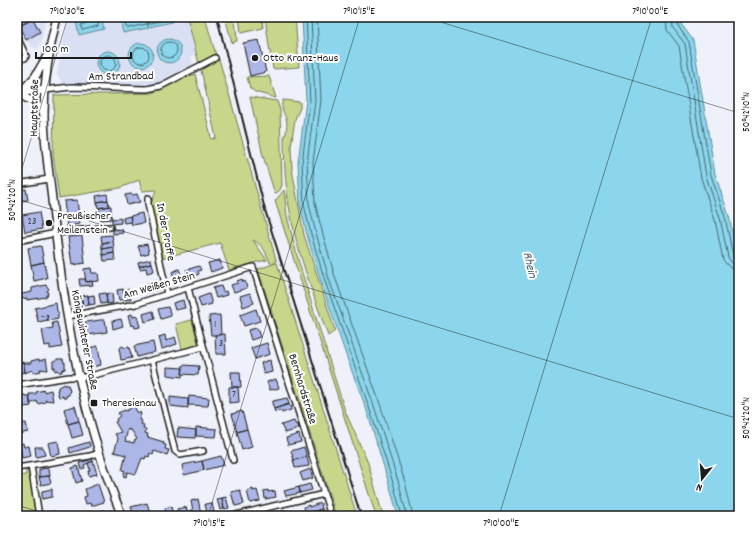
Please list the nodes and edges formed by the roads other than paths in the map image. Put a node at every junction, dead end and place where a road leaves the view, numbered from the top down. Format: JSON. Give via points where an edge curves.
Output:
{"nodes":[{"id":1,"x":57,"y":17,"type":"edge"},
{"id":2,"x":17,"y":37,"type":"edge"},
{"id":3,"x":49,"y":53,"type":"junction"},
{"id":4,"x":215,"y":58,"type":"dead end"},
{"id":5,"x":17,"y":59,"type":"edge"},
{"id":6,"x":45,"y":90,"type":"junction"},
{"id":7,"x":18,"y":93,"type":"edge"},
{"id":8,"x":44,"y":114,"type":"junction"},
{"id":9,"x":49,"y":180,"type":"junction"},
{"id":10,"x":17,"y":184,"type":"edge"},
{"id":11,"x":148,"y":198,"type":"dead end"},
{"id":12,"x":52,"y":200,"type":"joint"},
{"id":13,"x":110,"y":227,"type":"dead end"},
{"id":14,"x":56,"y":233,"type":"junction"},
{"id":15,"x":17,"y":241,"type":"edge"},
{"id":16,"x":253,"y":267,"type":"joint"},
{"id":17,"x":188,"y":288,"type":"junction"},
{"id":18,"x":167,"y":294,"type":"junction"},
{"id":19,"x":68,"y":316,"type":"junction"},
{"id":20,"x":203,"y":347,"type":"junction"},
{"id":21,"x":152,"y":360,"type":"junction"},
{"id":22,"x":79,"y":377,"type":"junction"},
{"id":23,"x":17,"y":385,"type":"edge"},
{"id":24,"x":203,"y":451,"type":"dead end"},
{"id":25,"x":99,"y":453,"type":"junction"},
{"id":26,"x":233,"y":460,"type":"dead end"},
{"id":27,"x":17,"y":466,"type":"edge"},
{"id":28,"x":31,"y":466,"type":"junction"},
{"id":29,"x":324,"y":494,"type":"junction"},
{"id":30,"x":39,"y":516,"type":"edge"},
{"id":31,"x":122,"y":516,"type":"edge"},
{"id":32,"x":232,"y":516,"type":"edge"},
{"id":33,"x":331,"y":516,"type":"edge"}],
"edges":[{"from":1,"to":3,"type":"main road","name":"Hauptstraße"},
{"from":2,"to":5,"type":"street","via":[[26,56]]},
{"from":3,"to":6,"type":"main road","name":"Hauptstraße"},
{"from":3,"to":7,"type":"main road","via":[[35,77]]},
{"from":4,"to":6,"type":"street","name":"Am Strandbad","via":[[161,86],[147,89],[71,87]]},
{"from":6,"to":7,"type":"main road"},
{"from":6,"to":8,"type":"main road","name":"Hauptstraße"},
{"from":7,"to":8,"type":"main road","via":[[35,103]]},
{"from":8,"to":9,"type":"main road","name":"Hauptstraße"},
{"from":9,"to":10,"type":"street"},
{"from":9,"to":12,"type":"main road","name":"Hauptstraße"},
{"from":11,"to":18,"type":"street","name":"In der Proffe"},
{"from":12,"to":14,"type":"main road","name":"Königswinterer Straße"},
{"from":13,"to":14,"type":"street"},
{"from":14,"to":15,"type":"street"},
{"from":14,"to":19,"type":"main road","name":"Königswinterer Straße"},
{"from":16,"to":17,"type":"street","name":"Am Weißen Stein"},
{"from":16,"to":29,"type":"street","name":"Bernhardstraße"},
{"from":17,"to":18,"type":"street","name":"Am Weißen Stein"},
{"from":17,"to":20,"type":"street"},
{"from":18,"to":19,"type":"street","name":"Am Weißen Stein","via":[[136,304]]},
{"from":19,"to":22,"type":"main road","name":"Königswinterer Straße"},
{"from":20,"to":21,"type":"street"},
{"from":20,"to":26,"type":"street"},
{"from":21,"to":22,"type":"street"},
{"from":21,"to":24,"type":"street","via":[[175,451],[180,456]]},
{"from":22,"to":23,"type":"street"},
{"from":22,"to":25,"type":"main road","name":"Königswinterer Straße"},
{"from":25,"to":28,"type":"street"},
{"from":25,"to":31,"type":"main road","name":"Königswinterer Straße"},
{"from":27,"to":28,"type":"street"},
{"from":28,"to":30,"type":"street"},
{"from":29,"to":32,"type":"street"},
{"from":29,"to":33,"type":"street","name":"Bernhardstraße"}]}
